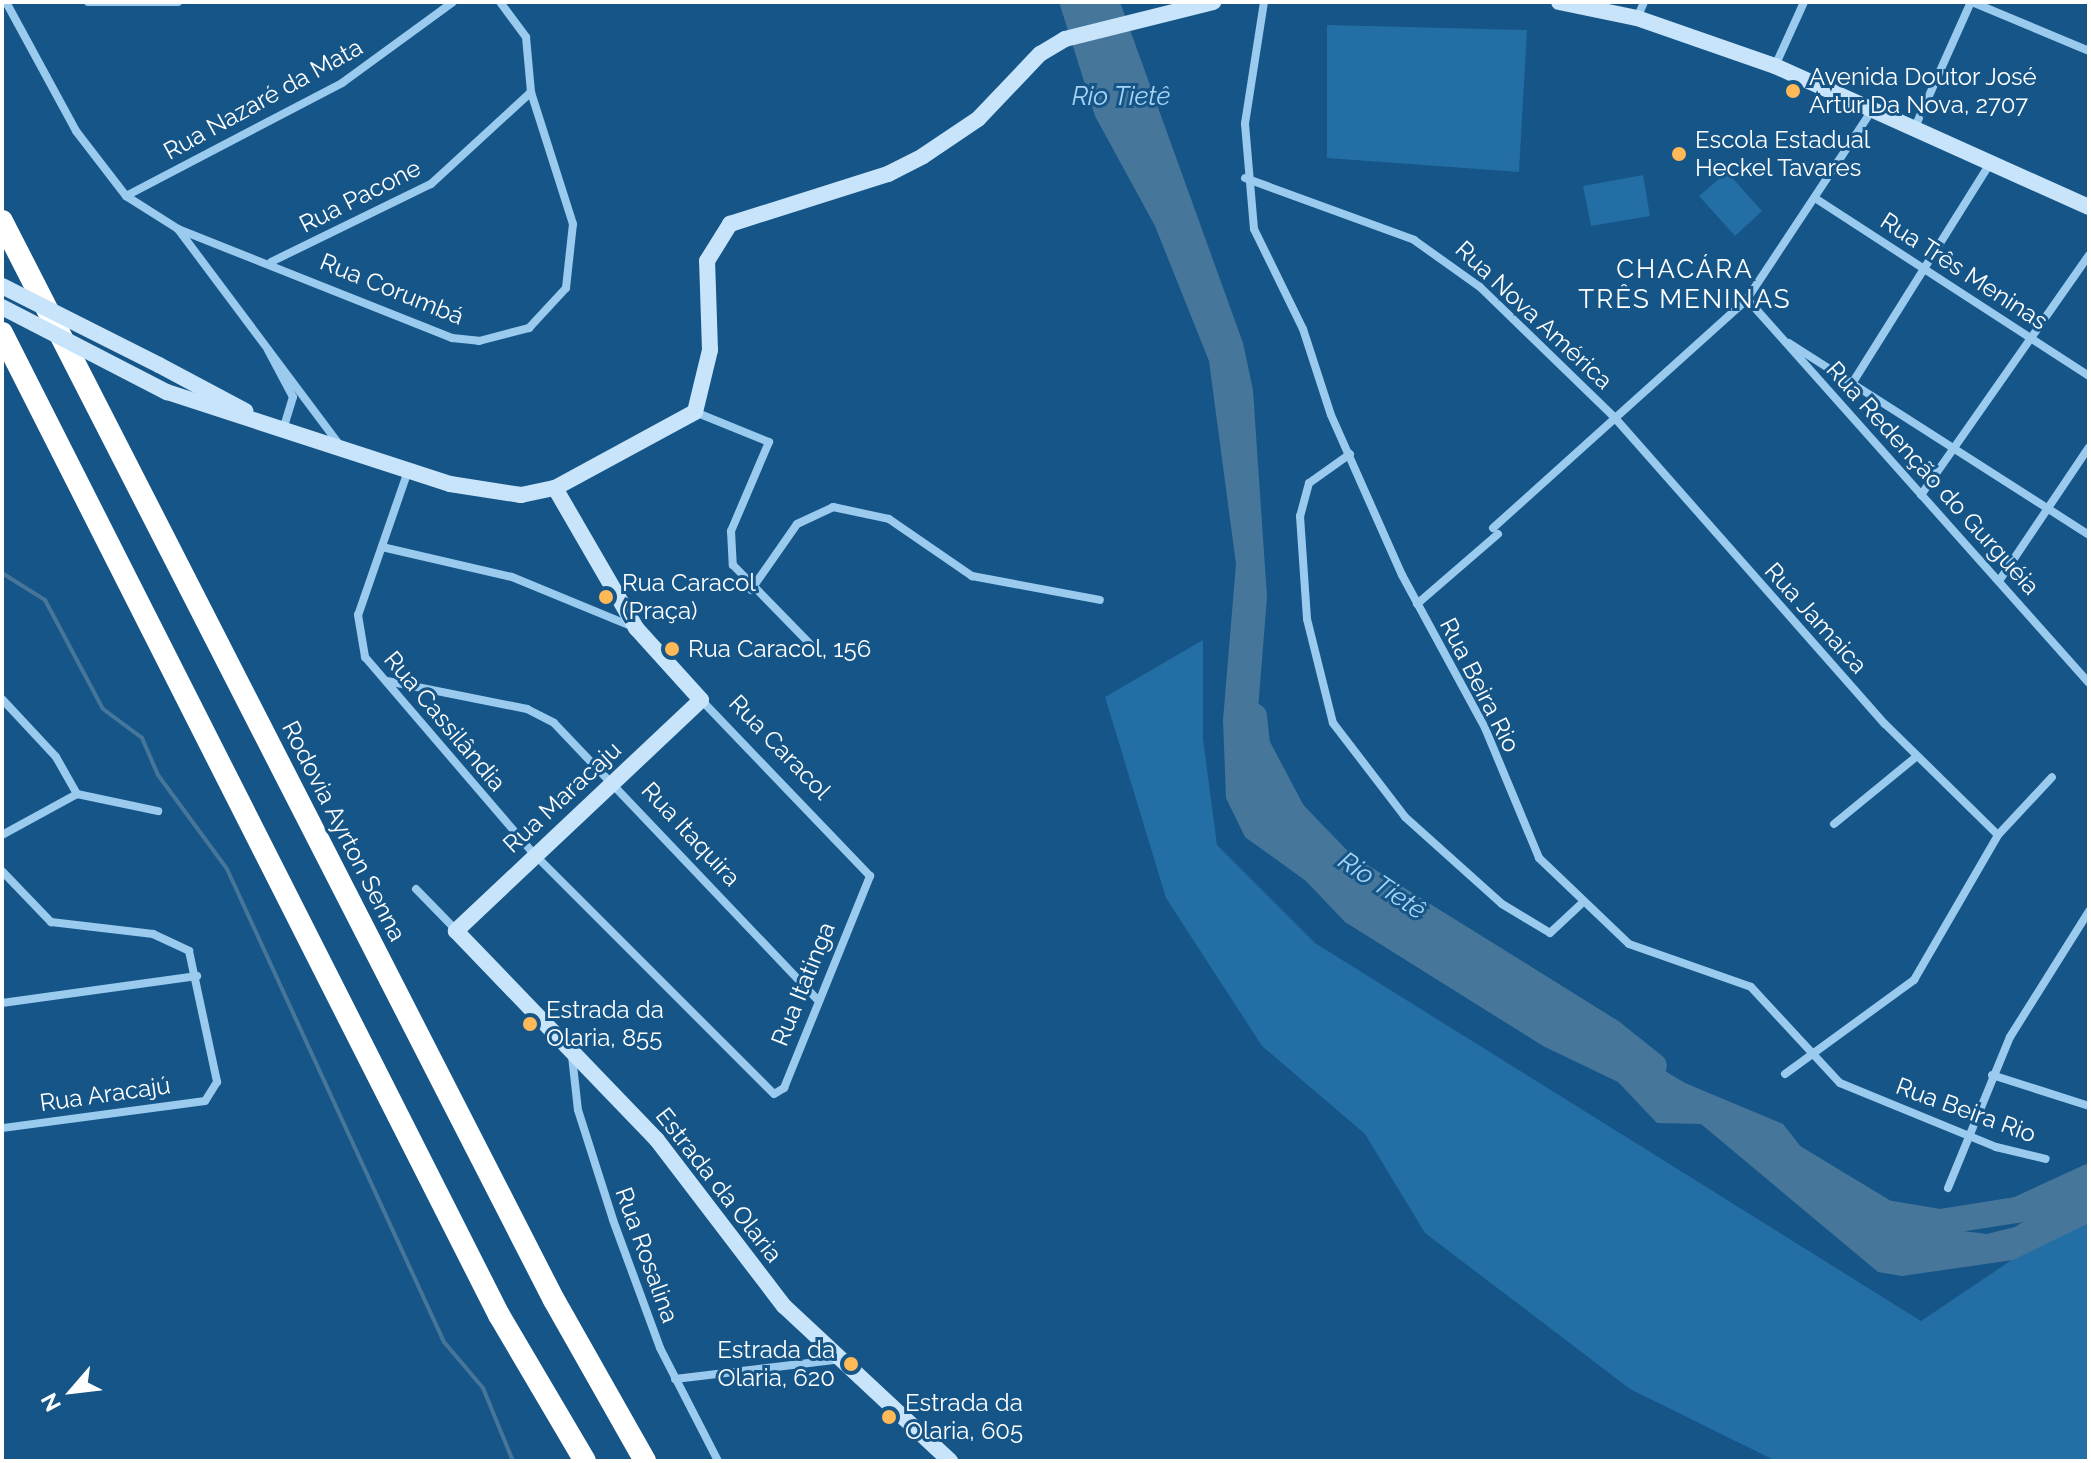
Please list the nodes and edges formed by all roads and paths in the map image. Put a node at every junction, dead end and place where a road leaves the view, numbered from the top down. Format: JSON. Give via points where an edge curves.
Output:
{"nodes":[{"id":1,"x":6,"y":2,"type":"edge"},
{"id":2,"x":88,"y":2,"type":"edge"},
{"id":3,"x":178,"y":2,"type":"edge"},
{"id":4,"x":453,"y":2,"type":"edge"},
{"id":5,"x":500,"y":2,"type":"edge"},
{"id":6,"x":1203,"y":2,"type":"edge"},
{"id":7,"x":1264,"y":2,"type":"edge"},
{"id":8,"x":1559,"y":2,"type":"edge"},
{"id":9,"x":1804,"y":2,"type":"edge"},
{"id":10,"x":1972,"y":2,"type":"edge"},
{"id":11,"x":1641,"y":10,"type":"edge"},
{"id":12,"x":2089,"y":51,"type":"edge"},
{"id":13,"x":1775,"y":66,"type":"junction"},
{"id":14,"x":531,"y":92,"type":"junction"},
{"id":15,"x":1872,"y":109,"type":"junction"},
{"id":16,"x":1915,"y":127,"type":"junction"},
{"id":17,"x":1992,"y":162,"type":"junction"},
{"id":18,"x":1245,"y":178,"type":"junction"},
{"id":19,"x":126,"y":196,"type":"junction"},
{"id":20,"x":1818,"y":200,"type":"junction"},
{"id":21,"x":2089,"y":207,"type":"edge"},
{"id":22,"x":2,"y":221,"type":"edge"},
{"id":23,"x":178,"y":229,"type":"junction"},
{"id":24,"x":2089,"y":255,"type":"edge"},
{"id":25,"x":271,"y":262,"type":"junction"},
{"id":26,"x":1923,"y":269,"type":"junction"},
{"id":27,"x":2,"y":286,"type":"edge"},
{"id":28,"x":1747,"y":299,"type":"junction"},
{"id":29,"x":2,"y":307,"type":"edge"},
{"id":30,"x":2,"y":333,"type":"edge"},
{"id":31,"x":1778,"y":336,"type":"junction"},
{"id":32,"x":2033,"y":339,"type":"junction"},
{"id":33,"x":267,"y":349,"type":"junction"},
{"id":34,"x":2089,"y":376,"type":"edge"},
{"id":35,"x":1853,"y":382,"type":"junction"},
{"id":36,"x":695,"y":412,"type":"junction"},
{"id":37,"x":1615,"y":418,"type":"junction"},
{"id":38,"x":260,"y":420,"type":"junction"},
{"id":39,"x":284,"y":427,"type":"junction"},
{"id":40,"x":339,"y":444,"type":"junction"},
{"id":41,"x":2089,"y":447,"type":"edge"},
{"id":42,"x":1958,"y":449,"type":"junction"},
{"id":43,"x":1350,"y":454,"type":"junction"},
{"id":44,"x":408,"y":470,"type":"junction"},
{"id":45,"x":555,"y":488,"type":"junction"},
{"id":46,"x":1921,"y":495,"type":"junction"},
{"id":47,"x":2049,"y":508,"type":"junction"},
{"id":48,"x":2089,"y":535,"type":"edge"},
{"id":49,"x":382,"y":547,"type":"junction"},
{"id":50,"x":1999,"y":581,"type":"junction"},
{"id":51,"x":751,"y":590,"type":"junction"},
{"id":52,"x":1100,"y":600,"type":"dead end"},
{"id":53,"x":1417,"y":604,"type":"junction"},
{"id":54,"x":636,"y":628,"type":"junction"},
{"id":55,"x":810,"y":644,"type":"dead end"},
{"id":56,"x":386,"y":681,"type":"junction"},
{"id":57,"x":2089,"y":683,"type":"edge"},
{"id":58,"x":2,"y":699,"type":"edge"},
{"id":59,"x":701,"y":700,"type":"junction"},
{"id":60,"x":1917,"y":756,"type":"junction"},
{"id":61,"x":2052,"y":777,"type":"dead end"},
{"id":62,"x":614,"y":781,"type":"junction"},
{"id":63,"x":77,"y":794,"type":"junction"},
{"id":64,"x":158,"y":811,"type":"dead end"},
{"id":65,"x":1834,"y":824,"type":"dead end"},
{"id":66,"x":2,"y":835,"type":"edge"},
{"id":67,"x":1998,"y":835,"type":"junction"},
{"id":68,"x":534,"y":854,"type":"junction"},
{"id":69,"x":2,"y":871,"type":"edge"},
{"id":70,"x":870,"y":876,"type":"joint"},
{"id":71,"x":416,"y":889,"type":"dead end"},
{"id":72,"x":1581,"y":904,"type":"junction"},
{"id":73,"x":2089,"y":911,"type":"edge"},
{"id":74,"x":456,"y":931,"type":"junction"},
{"id":75,"x":197,"y":976,"type":"junction"},
{"id":76,"x":817,"y":999,"type":"junction"},
{"id":77,"x":2,"y":1003,"type":"edge"},
{"id":78,"x":572,"y":1051,"type":"junction"},
{"id":79,"x":1811,"y":1054,"type":"junction"},
{"id":80,"x":1785,"y":1074,"type":"dead end"},
{"id":81,"x":1992,"y":1075,"type":"junction"},
{"id":82,"x":764,"y":1091,"type":"joint"},
{"id":83,"x":2089,"y":1106,"type":"edge"},
{"id":84,"x":2,"y":1128,"type":"edge"},
{"id":85,"x":1967,"y":1136,"type":"junction"},
{"id":86,"x":2046,"y":1159,"type":"dead end"},
{"id":87,"x":1948,"y":1188,"type":"dead end"},
{"id":88,"x":834,"y":1360,"type":"junction"},
{"id":89,"x":675,"y":1379,"type":"junction"},
{"id":90,"x":551,"y":1408,"type":"junction"},
{"id":91,"x":577,"y":1461,"type":"edge"},
{"id":92,"x":585,"y":1461,"type":"edge"},
{"id":93,"x":645,"y":1461,"type":"edge"},
{"id":94,"x":718,"y":1461,"type":"edge"},
{"id":95,"x":950,"y":1461,"type":"edge"}],
"edges":[{"from":1,"to":19,"type":"street","via":[[76,131]]},
{"from":2,"to":3,"type":"street","via":[[127,8]]},
{"from":4,"to":19,"type":"street","name":"Rua Nazaré da Mata","via":[[342,83]]},
{"from":5,"to":14,"type":"street","name":"Rua Corumbá","via":[[526,37]]},
{"from":6,"to":36,"type":"main road","via":[[1065,39],[1040,54],[978,119],[923,156],[845,188],[754,211],[721,232],[707,261],[710,350]]},
{"from":7,"to":18,"type":"street","name":"Rua Beira Rio"},
{"from":8,"to":11,"type":"main road"},
{"from":9,"to":13,"type":"street"},
{"from":10,"to":12,"type":"street"},
{"from":10,"to":16,"type":"street"},
{"from":11,"to":13,"type":"main road"},
{"from":13,"to":15,"type":"main road"},
{"from":14,"to":25,"type":"street","name":"Rua Pacone","via":[[431,184]]},
{"from":14,"to":25,"type":"street","name":"Rua Corumbá","via":[[573,224],[574,261],[566,288],[529,328],[479,341],[452,338]]},
{"from":15,"to":16,"type":"main road"},
{"from":15,"to":20,"type":"street"},
{"from":16,"to":17,"type":"main road"},
{"from":17,"to":21,"type":"main road"},
{"from":17,"to":26,"type":"street"},
{"from":18,"to":37,"type":"street","name":"Rua Nova América","via":[[1437,253]]},
{"from":18,"to":43,"type":"street","name":"Rua Beira Rio","via":[[1254,229],[1303,329]]},
{"from":19,"to":23,"type":"street"},
{"from":20,"to":26,"type":"street","name":"Rua Três Meninas"},
{"from":20,"to":28,"type":"street"},
{"from":22,"to":93,"type":"highway","name":"Rodovia Ayrton Senna","via":[[554,1300]]},
{"from":23,"to":25,"type":"street","name":"Rua Corumbá"},
{"from":23,"to":33,"type":"street"},
{"from":24,"to":32,"type":"street"},
{"from":26,"to":32,"type":"street","name":"Rua Três Meninas"},
{"from":26,"to":35,"type":"street"},
{"from":27,"to":38,"type":"main road","bridge":true},
{"from":28,"to":31,"type":"street","name":"Rua Redenção do Gurguéia"},
{"from":28,"to":37,"type":"street"},
{"from":29,"to":38,"type":"main road","bridge":true,"via":[[167,392]]},
{"from":30,"to":90,"type":"highway"},
{"from":31,"to":35,"type":"street"},
{"from":31,"to":46,"type":"street","name":"Rua Redenção do Gurguéia"},
{"from":32,"to":34,"type":"street","name":"Rua Três Meninas"},
{"from":32,"to":42,"type":"street"},
{"from":33,"to":39,"type":"street","via":[[293,397]]},
{"from":33,"to":40,"type":"street"},
{"from":35,"to":42,"type":"street"},
{"from":36,"to":45,"type":"main road"},
{"from":36,"to":51,"type":"street","via":[[757,432],[770,447],[731,531],[733,565]]},
{"from":37,"to":53,"type":"street"},
{"from":37,"to":60,"type":"street","name":"Rua Jamaica"},
{"from":38,"to":39,"type":"main road"},
{"from":39,"to":40,"type":"main road"},
{"from":40,"to":44,"type":"main road"},
{"from":41,"to":47,"type":"street"},
{"from":42,"to":46,"type":"street"},
{"from":42,"to":47,"type":"street"},
{"from":43,"to":53,"type":"street","name":"Rua Beira Rio"},
{"from":43,"to":72,"type":"street","via":[[1309,483],[1300,516],[1303,588],[1324,701],[1341,736],[1405,817],[1528,923],[1553,932]]},
{"from":44,"to":45,"type":"main road","via":[[487,493]]},
{"from":44,"to":49,"type":"street","name":"Rua Cassilândia"},
{"from":45,"to":54,"type":"main road","name":"Rua Caracol"},
{"from":46,"to":50,"type":"street","name":"Rua Redenção do Gurguéia"},
{"from":47,"to":48,"type":"street"},
{"from":47,"to":50,"type":"street"},
{"from":49,"to":54,"type":"street","via":[[512,577]]},
{"from":49,"to":56,"type":"street","name":"Rua Cassilândia","via":[[356,635]]},
{"from":50,"to":57,"type":"street","name":"Rua Redenção do Gurguéia"},
{"from":51,"to":52,"type":"street","via":[[797,524],[833,507],[889,519],[972,576]]},
{"from":51,"to":55,"type":"street"},
{"from":53,"to":72,"type":"street","name":"Rua Beira Rio","via":[[1485,728],[1539,858]]},
{"from":54,"to":59,"type":"main road","name":"Rua Caracol"},
{"from":56,"to":62,"type":"street","name":"Rua Itaquira","via":[[542,714]]},
{"from":56,"to":68,"type":"street","name":"Rua Cassilândia"},
{"from":58,"to":63,"type":"street","via":[[56,757]]},
{"from":59,"to":62,"type":"main road","name":"Rua Maracaju"},
{"from":59,"to":70,"type":"street","name":"Rua Caracol"},
{"from":60,"to":65,"type":"street"},
{"from":60,"to":67,"type":"street","name":"Rua Jamaica"},
{"from":61,"to":67,"type":"street"},
{"from":62,"to":68,"type":"main road","name":"Rua Maracaju"},
{"from":62,"to":76,"type":"street","name":"Rua Itaquira"},
{"from":63,"to":64,"type":"street"},
{"from":63,"to":66,"type":"street"},
{"from":67,"to":79,"type":"street","via":[[1928,965]]},
{"from":68,"to":74,"type":"main road","name":"Rua Maracaju"},
{"from":68,"to":82,"type":"street","name":"Rua Cassilândia"},
{"from":69,"to":75,"type":"street","via":[[51,922],[175,942],[194,960]]},
{"from":70,"to":76,"type":"street","name":"Rua Itatinga"},
{"from":71,"to":74,"type":"street"},
{"from":72,"to":79,"type":"street","name":"Rua Beira Rio","via":[[1647,954],[1751,987]]},
{"from":73,"to":81,"type":"street","via":[[2028,1002]]},
{"from":74,"to":78,"type":"main road","name":"Estrada da Olaria"},
{"from":75,"to":77,"type":"street"},
{"from":75,"to":84,"type":"street","name":"Rua Aracajú","via":[[217,1082],[212,1097]]},
{"from":76,"to":82,"type":"street","name":"Rua Itatinga","via":[[784,1088]]},
{"from":78,"to":88,"type":"main road","name":"Estrada da Olaria","via":[[657,1140]]},
{"from":78,"to":89,"type":"street","name":"Rua Rosalina","via":[[592,1162]]},
{"from":79,"to":80,"type":"street"},
{"from":79,"to":85,"type":"street","name":"Rua Beira Rio","via":[[1840,1083]]},
{"from":81,"to":83,"type":"street"},
{"from":81,"to":85,"type":"street"},
{"from":85,"to":86,"type":"street","name":"Rua Beira Rio"},
{"from":85,"to":87,"type":"street"},
{"from":88,"to":89,"type":"street"},
{"from":88,"to":95,"type":"main road","name":"Estrada da Olaria"},
{"from":89,"to":94,"type":"street","name":"Rua Rosalina"},
{"from":90,"to":91,"type":"highway"},
{"from":90,"to":92,"type":"highway"}]}
